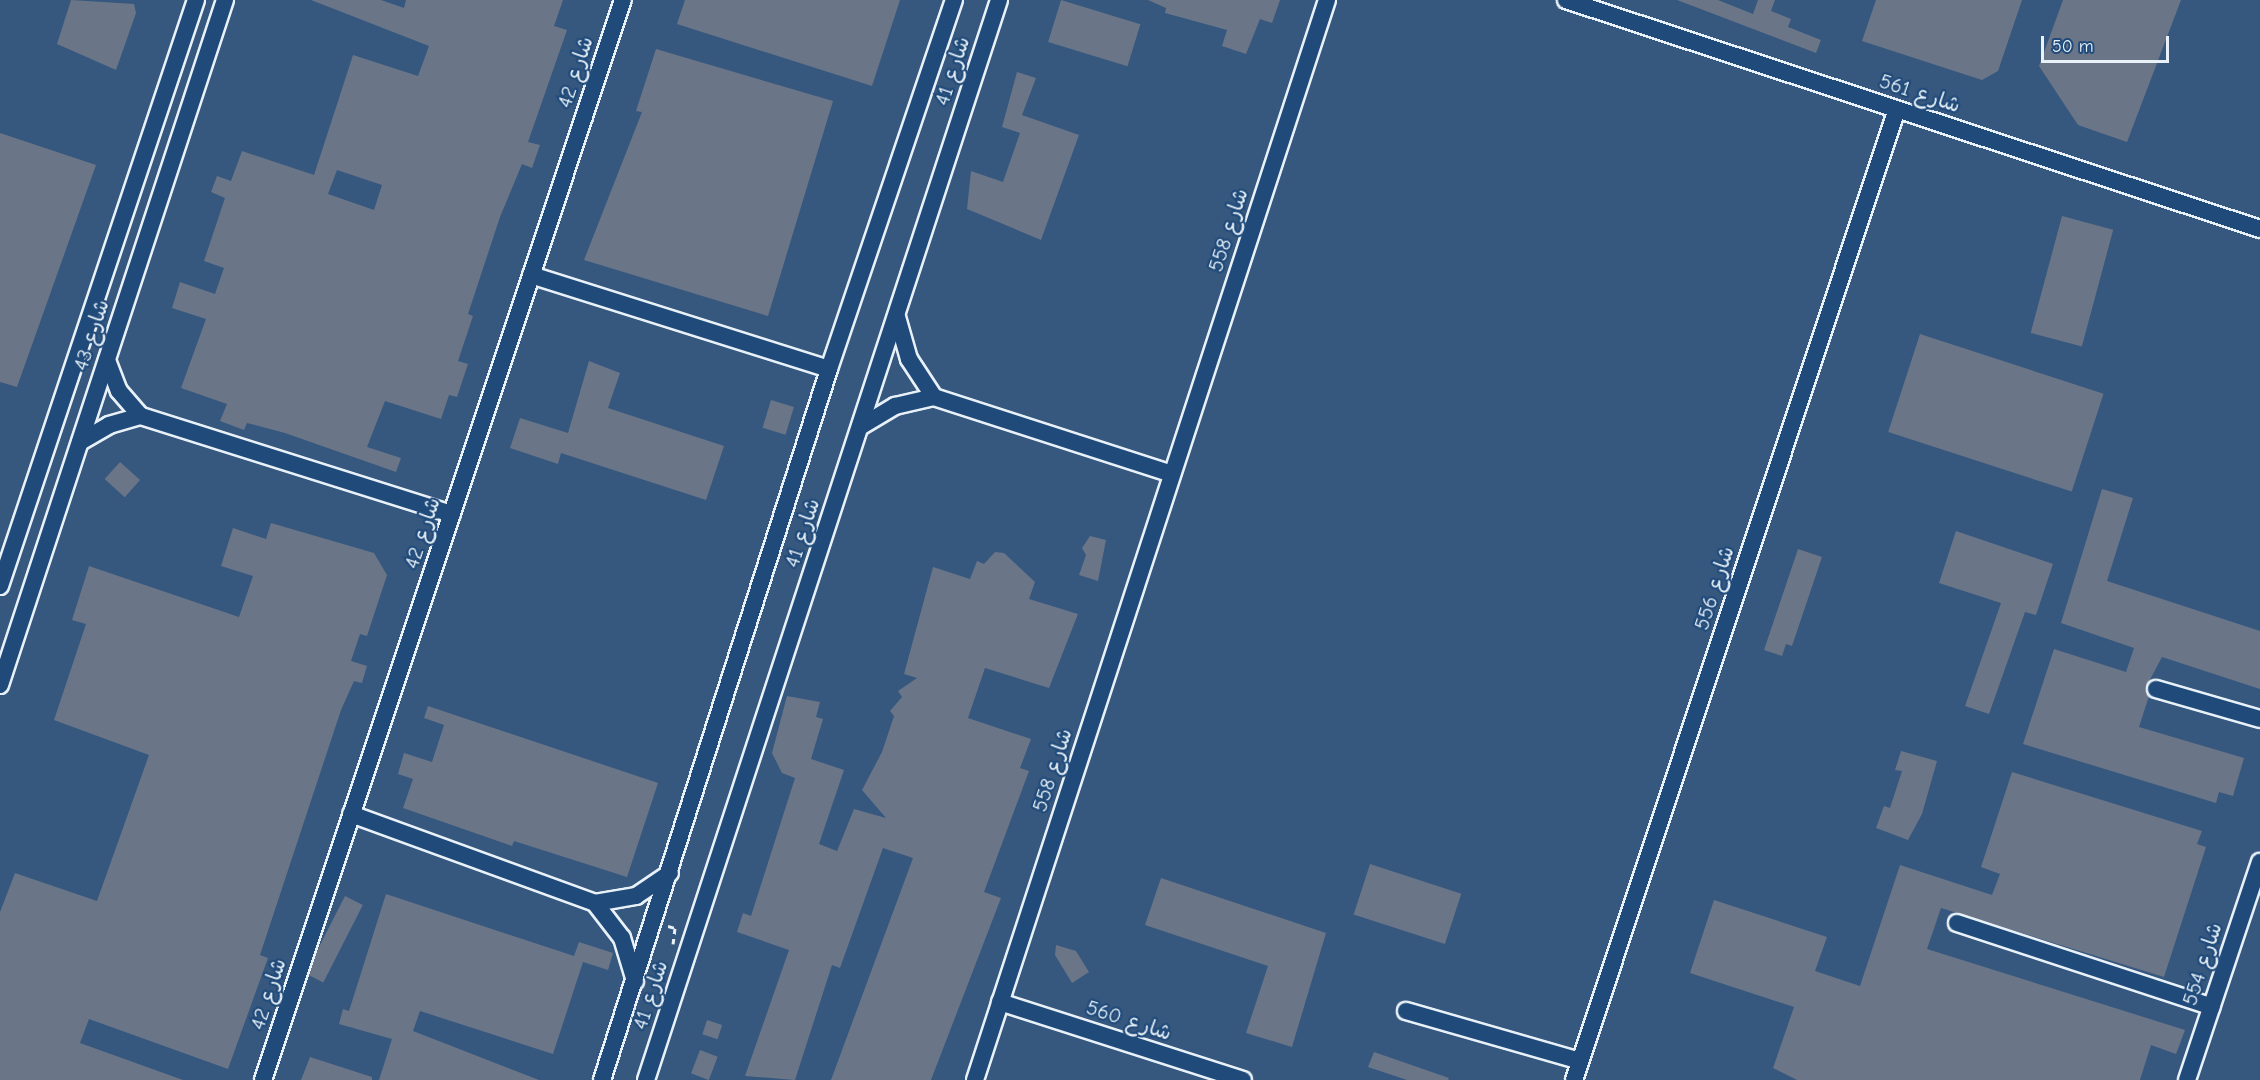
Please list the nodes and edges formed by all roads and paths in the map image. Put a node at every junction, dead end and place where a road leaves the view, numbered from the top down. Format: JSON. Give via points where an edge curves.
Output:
{"nodes":[{"id":1,"x":196,"y":0,"type":"edge"},
{"id":2,"x":225,"y":0,"type":"edge"},
{"id":3,"x":623,"y":0,"type":"edge"},
{"id":4,"x":954,"y":0,"type":"edge"},
{"id":5,"x":999,"y":0,"type":"edge"},
{"id":6,"x":1327,"y":0,"type":"edge"},
{"id":7,"x":1566,"y":0,"type":"edge"},
{"id":8,"x":1897,"y":109,"type":"junction"},
{"id":9,"x":2260,"y":229,"type":"edge"},
{"id":10,"x":531,"y":275,"type":"junction"},
{"id":11,"x":897,"y":315,"type":"junction"},
{"id":12,"x":107,"y":360,"type":"junction"},
{"id":13,"x":829,"y":369,"type":"junction"},
{"id":14,"x":934,"y":397,"type":"junction"},
{"id":15,"x":141,"y":416,"type":"junction"},
{"id":16,"x":860,"y":427,"type":"junction"},
{"id":17,"x":80,"y":442,"type":"junction"},
{"id":18,"x":1172,"y":474,"type":"junction"},
{"id":19,"x":452,"y":514,"type":"junction"},
{"id":20,"x":0,"y":586,"type":"edge"},
{"id":21,"x":0,"y":685,"type":"edge"},
{"id":22,"x":2156,"y":689,"type":"dead end"},
{"id":23,"x":2260,"y":719,"type":"edge"},
{"id":24,"x":351,"y":814,"type":"junction"},
{"id":25,"x":2260,"y":862,"type":"edge"},
{"id":26,"x":670,"y":873,"type":"junction"},
{"id":27,"x":2256,"y":887,"type":"edge"},
{"id":28,"x":595,"y":903,"type":"junction"},
{"id":29,"x":655,"y":921,"type":"junction"},
{"id":30,"x":1957,"y":923,"type":"dead end"},
{"id":31,"x":689,"y":949,"type":"junction"},
{"id":32,"x":635,"y":981,"type":"junction"},
{"id":33,"x":1000,"y":1002,"type":"junction"},
{"id":34,"x":2212,"y":1007,"type":"junction"},
{"id":35,"x":1406,"y":1011,"type":"dead end"},
{"id":36,"x":1580,"y":1061,"type":"junction"},
{"id":37,"x":263,"y":1080,"type":"edge"},
{"id":38,"x":602,"y":1080,"type":"edge"},
{"id":39,"x":646,"y":1080,"type":"edge"},
{"id":40,"x":975,"y":1080,"type":"edge"},
{"id":41,"x":1243,"y":1080,"type":"edge"},
{"id":42,"x":1574,"y":1080,"type":"edge"},
{"id":43,"x":2187,"y":1080,"type":"edge"}],
"edges":[{"from":1,"to":20,"type":"street","name":"شارع 43"},
{"from":2,"to":12,"type":"street","name":"شارع 43"},
{"from":3,"to":10,"type":"street","name":"شارع 42"},
{"from":4,"to":13,"type":"street","name":"شارع 41"},
{"from":5,"to":11,"type":"street","name":"شارع 41"},
{"from":6,"to":18,"type":"street","name":"شارع 558"},
{"from":7,"to":8,"type":"street","name":"شارع 561"},
{"from":8,"to":9,"type":"street","name":"شارع 561"},
{"from":8,"to":36,"type":"street","name":"شارع 556"},
{"from":10,"to":13,"type":"street"},
{"from":10,"to":19,"type":"street","name":"شارع 42"},
{"from":11,"to":14,"type":"street","via":[[909,359]]},
{"from":11,"to":16,"type":"street","name":"شارع 41"},
{"from":12,"to":15,"type":"street","via":[[119,391]]},
{"from":12,"to":17,"type":"street","name":"شارع 43"},
{"from":13,"to":26,"type":"street","name":"شارع 41"},
{"from":14,"to":16,"type":"street","via":[[895,406]]},
{"from":14,"to":18,"type":"street"},
{"from":15,"to":17,"type":"street","via":[[109,425]]},
{"from":15,"to":19,"type":"street"},
{"from":16,"to":31,"type":"street","name":"شارع 41"},
{"from":17,"to":21,"type":"street","name":"شارع 43"},
{"from":18,"to":33,"type":"street","name":"شارع 558"},
{"from":19,"to":24,"type":"street","name":"شارع 42"},
{"from":22,"to":23,"type":"street"},
{"from":24,"to":28,"type":"street"},
{"from":24,"to":37,"type":"street","name":"شارع 42"},
{"from":25,"to":27,"type":"street","name":"شارع 554"},
{"from":26,"to":28,"type":"street","via":[[636,896]]},
{"from":26,"to":29,"type":"street","name":"شارع 41"},
{"from":27,"to":34,"type":"street","name":"شارع 554"},
{"from":28,"to":32,"type":"street","via":[[622,938]]},
{"from":29,"to":31,"type":"path","via":[[675,928],[670,943]]},
{"from":29,"to":32,"type":"street","name":"شارع 41"},
{"from":30,"to":34,"type":"street"},
{"from":31,"to":39,"type":"street","name":"شارع 41"},
{"from":32,"to":38,"type":"street","name":"شارع 41"},
{"from":33,"to":40,"type":"street","name":"شارع 558"},
{"from":33,"to":41,"type":"street","name":"شارع 560"},
{"from":34,"to":43,"type":"street","name":"شارع 554"},
{"from":35,"to":36,"type":"street"},
{"from":36,"to":42,"type":"street","name":"شارع 556"}]}
